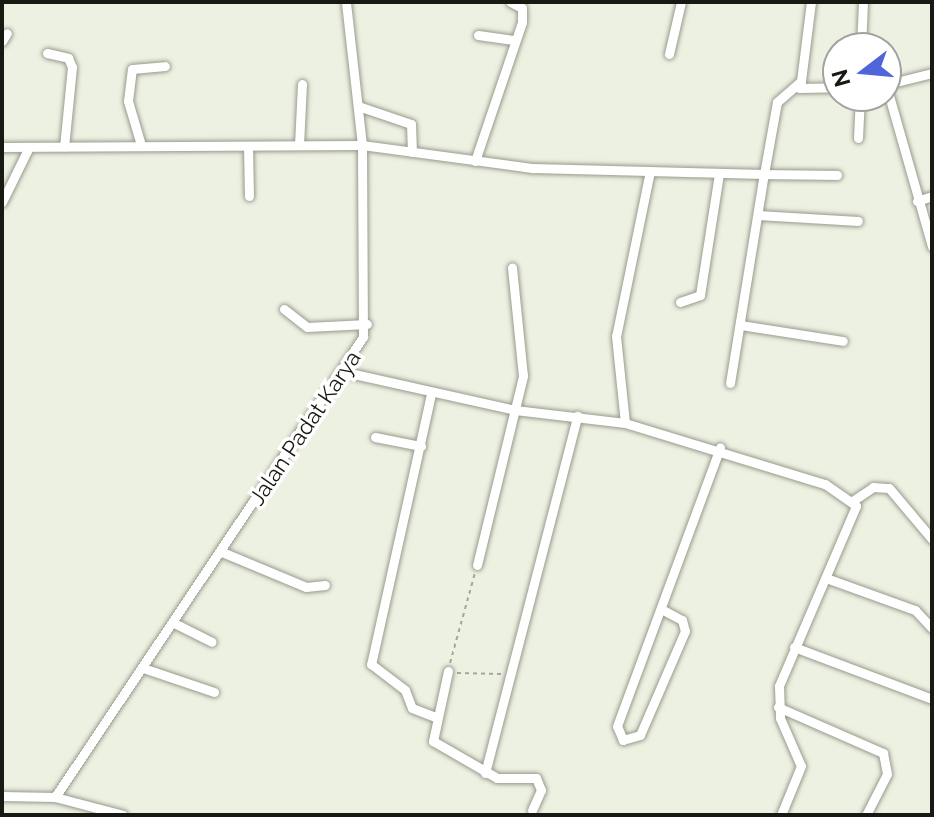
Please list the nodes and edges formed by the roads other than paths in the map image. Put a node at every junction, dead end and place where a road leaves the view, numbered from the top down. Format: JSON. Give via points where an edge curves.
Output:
{"nodes":[{"id":1,"x":346,"y":2,"type":"edge"},
{"id":2,"x":510,"y":2,"type":"edge"},
{"id":3,"x":681,"y":2,"type":"edge"},
{"id":4,"x":811,"y":2,"type":"edge"},
{"id":5,"x":863,"y":2,"type":"edge"},
{"id":6,"x":862,"y":32,"type":"edge"},
{"id":7,"x":478,"y":35,"type":"dead end"},
{"id":8,"x":515,"y":40,"type":"junction"},
{"id":9,"x":47,"y":53,"type":"dead end"},
{"id":10,"x":669,"y":54,"type":"dead end"},
{"id":11,"x":165,"y":66,"type":"dead end"},
{"id":12,"x":932,"y":73,"type":"edge"},
{"id":13,"x":902,"y":80,"type":"edge"},
{"id":14,"x":302,"y":84,"type":"dead end"},
{"id":15,"x":822,"y":87,"type":"edge"},
{"id":16,"x":799,"y":88,"type":"junction"},
{"id":17,"x":358,"y":106,"type":"junction"},
{"id":18,"x":859,"y":112,"type":"edge"},
{"id":19,"x":894,"y":112,"type":"edge"},
{"id":20,"x":858,"y":138,"type":"dead end"},
{"id":21,"x":141,"y":145,"type":"junction"},
{"id":22,"x":299,"y":145,"type":"junction"},
{"id":23,"x":362,"y":145,"type":"junction"},
{"id":24,"x":248,"y":146,"type":"junction"},
{"id":25,"x":2,"y":147,"type":"edge"},
{"id":26,"x":29,"y":147,"type":"junction"},
{"id":27,"x":64,"y":147,"type":"junction"},
{"id":28,"x":412,"y":152,"type":"junction"},
{"id":29,"x":475,"y":161,"type":"junction"},
{"id":30,"x":650,"y":171,"type":"junction"},
{"id":31,"x":719,"y":173,"type":"junction"},
{"id":32,"x":764,"y":174,"type":"junction"},
{"id":33,"x":837,"y":175,"type":"dead end"},
{"id":34,"x":249,"y":196,"type":"dead end"},
{"id":35,"x":932,"y":196,"type":"edge"},
{"id":36,"x":917,"y":201,"type":"junction"},
{"id":37,"x":2,"y":202,"type":"edge"},
{"id":38,"x":758,"y":215,"type":"junction"},
{"id":39,"x":858,"y":221,"type":"dead end"},
{"id":40,"x":932,"y":247,"type":"edge"},
{"id":41,"x":512,"y":268,"type":"dead end"},
{"id":42,"x":680,"y":302,"type":"dead end"},
{"id":43,"x":284,"y":309,"type":"dead end"},
{"id":44,"x":367,"y":324,"type":"junction"},
{"id":45,"x":740,"y":325,"type":"junction"},
{"id":46,"x":843,"y":341,"type":"dead end"},
{"id":47,"x":345,"y":372,"type":"junction"},
{"id":48,"x":730,"y":383,"type":"dead end"},
{"id":49,"x":431,"y":394,"type":"junction"},
{"id":50,"x":515,"y":410,"type":"junction"},
{"id":51,"x":577,"y":416,"type":"junction"},
{"id":52,"x":625,"y":423,"type":"junction"},
{"id":53,"x":375,"y":437,"type":"dead end"},
{"id":54,"x":421,"y":446,"type":"junction"},
{"id":55,"x":720,"y":447,"type":"junction"},
{"id":56,"x":854,"y":500,"type":"junction"},
{"id":57,"x":932,"y":539,"type":"edge"},
{"id":58,"x":222,"y":552,"type":"junction"},
{"id":59,"x":477,"y":565,"type":"road end"},
{"id":60,"x":826,"y":578,"type":"junction"},
{"id":61,"x":325,"y":585,"type":"dead end"},
{"id":62,"x":663,"y":610,"type":"junction"},
{"id":63,"x":930,"y":622,"type":"edge"},
{"id":64,"x":174,"y":623,"type":"junction"},
{"id":65,"x":212,"y":642,"type":"dead end"},
{"id":66,"x":794,"y":647,"type":"junction"},
{"id":67,"x":143,"y":668,"type":"junction"},
{"id":68,"x":448,"y":671,"type":"road end"},
{"id":69,"x":214,"y":692,"type":"dead end"},
{"id":70,"x":932,"y":699,"type":"edge"},
{"id":71,"x":778,"y":707,"type":"junction"},
{"id":72,"x":435,"y":717,"type":"junction"},
{"id":73,"x":485,"y":773,"type":"junction"},
{"id":74,"x":2,"y":796,"type":"edge"},
{"id":75,"x":55,"y":797,"type":"junction"},
{"id":76,"x":82,"y":810,"type":"edge"},
{"id":77,"x":532,"y":810,"type":"dead end"},
{"id":78,"x":123,"y":815,"type":"edge"},
{"id":79,"x":781,"y":815,"type":"edge"},
{"id":80,"x":866,"y":815,"type":"edge"}],
"edges":[{"from":1,"to":17,"type":"street","name":"Jalan Padat Karya"},
{"from":2,"to":8,"type":"street","via":[[523,14]]},
{"from":3,"to":10,"type":"street"},
{"from":4,"to":16,"type":"street"},
{"from":5,"to":6,"type":"street"},
{"from":7,"to":8,"type":"street"},
{"from":8,"to":29,"type":"street"},
{"from":9,"to":27,"type":"street","via":[[66,57],[72,67]]},
{"from":11,"to":21,"type":"street","via":[[132,69],[128,101]]},
{"from":12,"to":13,"type":"street"},
{"from":14,"to":22,"type":"street"},
{"from":15,"to":16,"type":"street"},
{"from":16,"to":32,"type":"street","via":[[777,102]]},
{"from":17,"to":23,"type":"street","name":"Jalan Padat Karya"},
{"from":17,"to":28,"type":"street","via":[[411,124]]},
{"from":18,"to":20,"type":"street"},
{"from":19,"to":36,"type":"street"},
{"from":21,"to":24,"type":"street"},
{"from":21,"to":27,"type":"street"},
{"from":22,"to":23,"type":"street"},
{"from":22,"to":24,"type":"street"},
{"from":23,"to":28,"type":"street"},
{"from":23,"to":44,"type":"street","name":"Jalan Padat Karya"},
{"from":24,"to":34,"type":"street"},
{"from":25,"to":26,"type":"street"},
{"from":26,"to":27,"type":"street"},
{"from":26,"to":37,"type":"street"},
{"from":28,"to":29,"type":"street"},
{"from":29,"to":30,"type":"street"},
{"from":30,"to":31,"type":"street"},
{"from":30,"to":52,"type":"street","via":[[616,336]]},
{"from":31,"to":32,"type":"street"},
{"from":31,"to":42,"type":"street","via":[[700,295]]},
{"from":32,"to":33,"type":"street"},
{"from":32,"to":38,"type":"street"},
{"from":35,"to":36,"type":"street"},
{"from":36,"to":40,"type":"street"},
{"from":38,"to":39,"type":"street"},
{"from":38,"to":45,"type":"street"},
{"from":41,"to":50,"type":"street","via":[[524,357]]},
{"from":43,"to":44,"type":"street","via":[[312,328]]},
{"from":44,"to":47,"type":"street","name":"Jalan Padat Karya"},
{"from":45,"to":46,"type":"street"},
{"from":45,"to":48,"type":"street"},
{"from":47,"to":49,"type":"street"},
{"from":47,"to":58,"type":"street","name":"Jalan Padat Karya"},
{"from":49,"to":50,"type":"street"},
{"from":49,"to":54,"type":"street"},
{"from":50,"to":51,"type":"street"},
{"from":50,"to":59,"type":"street"},
{"from":51,"to":52,"type":"street"},
{"from":51,"to":73,"type":"street"},
{"from":52,"to":55,"type":"street"},
{"from":53,"to":54,"type":"street"},
{"from":54,"to":72,"type":"street","via":[[371,664],[405,690],[412,708]]},
{"from":55,"to":56,"type":"street"},
{"from":55,"to":62,"type":"street"},
{"from":56,"to":57,"type":"street","via":[[873,487],[889,488]]},
{"from":56,"to":60,"type":"street","via":[[850,529]]},
{"from":58,"to":61,"type":"street","via":[[306,587]]},
{"from":58,"to":64,"type":"street","name":"Jalan Padat Karya"},
{"from":60,"to":63,"type":"street"},
{"from":60,"to":66,"type":"street"},
{"from":62,"to":62,"type":"street","via":[[617,726],[623,740],[640,735],[685,631],[682,620]]},
{"from":64,"to":65,"type":"street"},
{"from":64,"to":67,"type":"street","name":"Jalan Padat Karya"},
{"from":66,"to":70,"type":"street"},
{"from":66,"to":71,"type":"street"},
{"from":67,"to":69,"type":"street"},
{"from":67,"to":75,"type":"street","name":"Jalan Padat Karya"},
{"from":68,"to":72,"type":"street"},
{"from":71,"to":79,"type":"street","via":[[801,758]]},
{"from":71,"to":80,"type":"street","via":[[883,753],[887,774]]},
{"from":72,"to":73,"type":"street","via":[[437,745]]},
{"from":73,"to":77,"type":"street","via":[[536,778],[541,790]]},
{"from":74,"to":75,"type":"street"},
{"from":75,"to":76,"type":"street"},
{"from":76,"to":78,"type":"street"}]}
